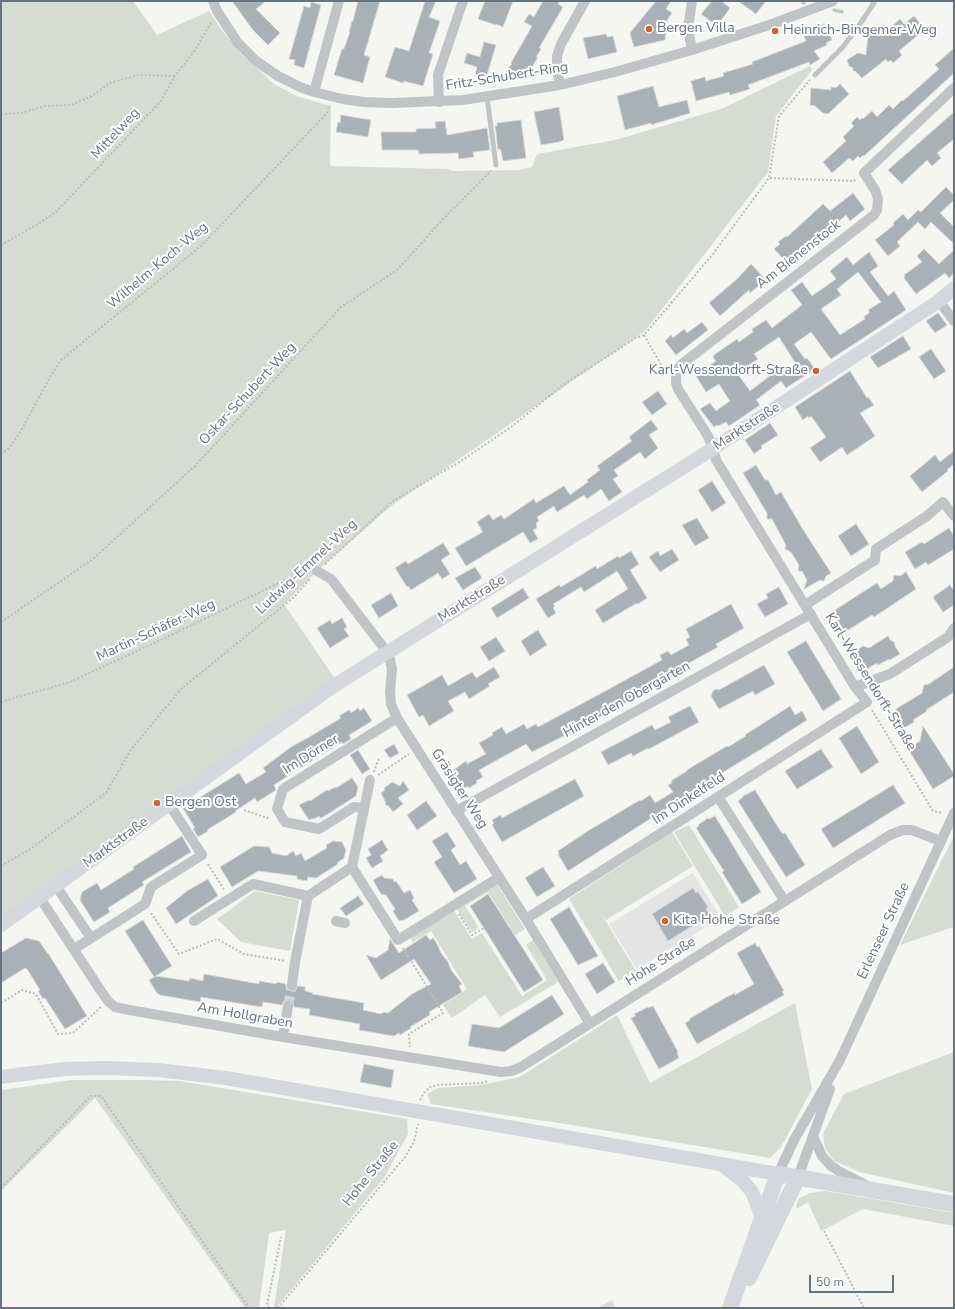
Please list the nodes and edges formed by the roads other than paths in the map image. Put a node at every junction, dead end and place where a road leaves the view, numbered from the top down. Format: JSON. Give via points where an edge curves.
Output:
{"nodes":[{"id":1,"x":213,"y":1,"type":"edge"},
{"id":2,"x":339,"y":1,"type":"edge"},
{"id":3,"x":463,"y":1,"type":"edge"},
{"id":4,"x":585,"y":1,"type":"edge"},
{"id":5,"x":692,"y":1,"type":"edge"},
{"id":6,"x":833,"y":1,"type":"edge"},
{"id":7,"x":873,"y":1,"type":"edge"},
{"id":8,"x":692,"y":50,"type":"junction"},
{"id":9,"x":815,"y":75,"type":"road end"},
{"id":10,"x":560,"y":85,"type":"junction"},
{"id":11,"x":954,"y":88,"type":"edge"},
{"id":12,"x":314,"y":92,"type":"junction"},
{"id":13,"x":487,"y":97,"type":"junction"},
{"id":14,"x":439,"y":102,"type":"junction"},
{"id":15,"x":496,"y":165,"type":"road end"},
{"id":16,"x":954,"y":288,"type":"edge"},
{"id":17,"x":939,"y":301,"type":"junction"},
{"id":18,"x":954,"y":321,"type":"edge"},
{"id":19,"x":713,"y":448,"type":"junction"},
{"id":20,"x":954,"y":516,"type":"edge"},
{"id":21,"x":317,"y":571,"type":"road end"},
{"id":22,"x":805,"y":605,"type":"junction"},
{"id":23,"x":811,"y":614,"type":"junction"},
{"id":24,"x":954,"y":628,"type":"edge"},
{"id":25,"x":387,"y":652,"type":"junction"},
{"id":26,"x":855,"y":687,"type":"junction"},
{"id":27,"x":867,"y":702,"type":"joint"},
{"id":28,"x":397,"y":718,"type":"junction"},
{"id":29,"x":370,"y":780,"type":"road end"},
{"id":30,"x":718,"y":797,"type":"junction"},
{"id":31,"x":169,"y":804,"type":"junction"},
{"id":32,"x":364,"y":808,"type":"junction"},
{"id":33,"x":456,"y":811,"type":"junction"},
{"id":34,"x":953,"y":814,"type":"edge"},
{"id":35,"x":940,"y":841,"type":"junction"},
{"id":36,"x":352,"y":867,"type":"junction"},
{"id":37,"x":498,"y":878,"type":"junction"},
{"id":38,"x":56,"y":886,"type":"junction"},
{"id":39,"x":308,"y":896,"type":"junction"},
{"id":40,"x":40,"y":898,"type":"junction"},
{"id":41,"x":784,"y":900,"type":"junction"},
{"id":42,"x":526,"y":920,"type":"junction"},
{"id":43,"x":194,"y":921,"type":"dead end"},
{"id":44,"x":1,"y":925,"type":"edge"},
{"id":45,"x":91,"y":938,"type":"junction"},
{"id":46,"x":74,"y":949,"type":"junction"},
{"id":47,"x":292,"y":985,"type":"tunnel mouth"},
{"id":48,"x":288,"y":1006,"type":"tunnel mouth"},
{"id":49,"x":590,"y":1024,"type":"junction"},
{"id":50,"x":283,"y":1037,"type":"junction"},
{"id":51,"x":840,"y":1060,"type":"junction"},
{"id":52,"x":501,"y":1072,"type":"joint"},
{"id":53,"x":1,"y":1077,"type":"edge"},
{"id":54,"x":813,"y":1136,"type":"junction"},
{"id":55,"x":720,"y":1164,"type":"junction"},
{"id":56,"x":778,"y":1174,"type":"junction"},
{"id":57,"x":798,"y":1177,"type":"junction"},
{"id":58,"x":875,"y":1190,"type":"junction"},
{"id":59,"x":954,"y":1204,"type":"edge"},
{"id":60,"x":762,"y":1217,"type":"junction"},
{"id":61,"x":730,"y":1308,"type":"edge"},
{"id":62,"x":735,"y":1308,"type":"edge"}],
"edges":[{"from":1,"to":12,"type":"street","name":"Fritz-Schubert-Ring","via":[[238,43],[256,60],[290,82]]},
{"from":2,"to":12,"type":"street"},
{"from":3,"to":14,"type":"street","via":[[438,75]]},
{"from":4,"to":10,"type":"street","via":[[557,56]]},
{"from":5,"to":8,"type":"street","via":[[688,28]]},
{"from":6,"to":8,"type":"street","name":"Fritz-Schubert-Ring"},
{"from":7,"to":9,"type":"lane","via":[[842,48]]},
{"from":8,"to":10,"type":"street","name":"Fritz-Schubert-Ring"},
{"from":10,"to":13,"type":"street","name":"Fritz-Schubert-Ring"},
{"from":11,"to":19,"type":"street","name":"Am Bienenstock","via":[[864,173],[878,199],[874,215],[678,369],[678,389]]},
{"from":12,"to":14,"type":"street","name":"Fritz-Schubert-Ring","via":[[364,102]]},
{"from":13,"to":14,"type":"street","name":"Fritz-Schubert-Ring"},
{"from":13,"to":15,"type":"lane"},
{"from":16,"to":17,"type":"street","name":"Marktstraße"},
{"from":17,"to":18,"type":"street"},
{"from":17,"to":19,"type":"street","name":"Marktstraße"},
{"from":19,"to":22,"type":"street","name":"Karl-Wessendorft-Straße","via":[[716,460]]},
{"from":19,"to":25,"type":"street","name":"Marktstraße"},
{"from":20,"to":22,"type":"street","via":[[943,502],[927,516],[876,549],[875,560]]},
{"from":21,"to":25,"type":"street","name":"Gräsigter Weg","via":[[331,579]]},
{"from":22,"to":23,"type":"street","name":"Karl-Wessendorft-Straße"},
{"from":23,"to":26,"type":"street","name":"Karl-Wessendorft-Straße"},
{"from":23,"to":33,"type":"street","name":"Hinter den Obergärten"},
{"from":24,"to":26,"type":"street","via":[[948,637],[890,674]]},
{"from":25,"to":28,"type":"street","name":"Gräsigter Weg","via":[[392,669],[391,704]]},
{"from":25,"to":31,"type":"street","name":"Marktstraße","via":[[332,687]]},
{"from":26,"to":27,"type":"street","name":"Karl-Wessendorft-Straße"},
{"from":27,"to":30,"type":"street","name":"Im Dinkelfeld"},
{"from":28,"to":32,"type":"street","name":"Im Dörner","via":[[283,789],[277,809],[285,822],[319,829],[354,806]]},
{"from":28,"to":33,"type":"street","name":"Gräsigter Weg"},
{"from":29,"to":32,"type":"street"},
{"from":30,"to":41,"type":"street"},
{"from":30,"to":42,"type":"street","name":"Im Dinkelfeld"},
{"from":31,"to":38,"type":"street","name":"Marktstraße"},
{"from":31,"to":45,"type":"street","via":[[202,855],[151,887],[145,904]]},
{"from":32,"to":36,"type":"street"},
{"from":33,"to":37,"type":"street","name":"Gräsigter Weg"},
{"from":34,"to":35,"type":"street","name":"Erlenseer Straße"},
{"from":35,"to":41,"type":"street","name":"Hohe Straße","via":[[912,830],[903,830],[890,835]]},
{"from":35,"to":51,"type":"street","name":"Erlenseer Straße"},
{"from":36,"to":37,"type":"street","via":[[398,940]]},
{"from":36,"to":39,"type":"street"},
{"from":37,"to":42,"type":"street","name":"Gräsigter Weg"},
{"from":38,"to":40,"type":"street","name":"Marktstraße"},
{"from":38,"to":45,"type":"street"},
{"from":39,"to":43,"type":"street","via":[[253,884]]},
{"from":39,"to":47,"type":"street"},
{"from":40,"to":44,"type":"street","name":"Marktstraße"},
{"from":40,"to":46,"type":"street"},
{"from":41,"to":49,"type":"street","name":"Hohe Straße"},
{"from":42,"to":49,"type":"street","name":"Gräsigter Weg"},
{"from":45,"to":46,"type":"street"},
{"from":46,"to":50,"type":"street","name":"Am Hollgraben","via":[[108,1001],[116,1006]]},
{"from":48,"to":50,"type":"street"},
{"from":49,"to":52,"type":"street","name":"Hohe Straße","via":[[520,1067]]},
{"from":50,"to":52,"type":"street","name":"Am Hollgraben"},
{"from":51,"to":54,"type":"street","name":"Erlenseer Straße"},
{"from":51,"to":56,"type":"street","name":"Erlenseer Straße","via":[[794,1140]]},
{"from":53,"to":55,"type":"street","via":[[64,1069],[104,1068],[158,1070],[226,1078]]},
{"from":54,"to":57,"type":"street","name":"Erlenseer Straße"},
{"from":54,"to":58,"type":"street","via":[[822,1156],[831,1166]]},
{"from":55,"to":56,"type":"street"},
{"from":55,"to":60,"type":"street","via":[[742,1180],[752,1192]]},
{"from":56,"to":57,"type":"main road"},
{"from":56,"to":60,"type":"main road"},
{"from":57,"to":58,"type":"main road"},
{"from":57,"to":62,"type":"main road"},
{"from":58,"to":59,"type":"main road"},
{"from":60,"to":61,"type":"main road"}]}
